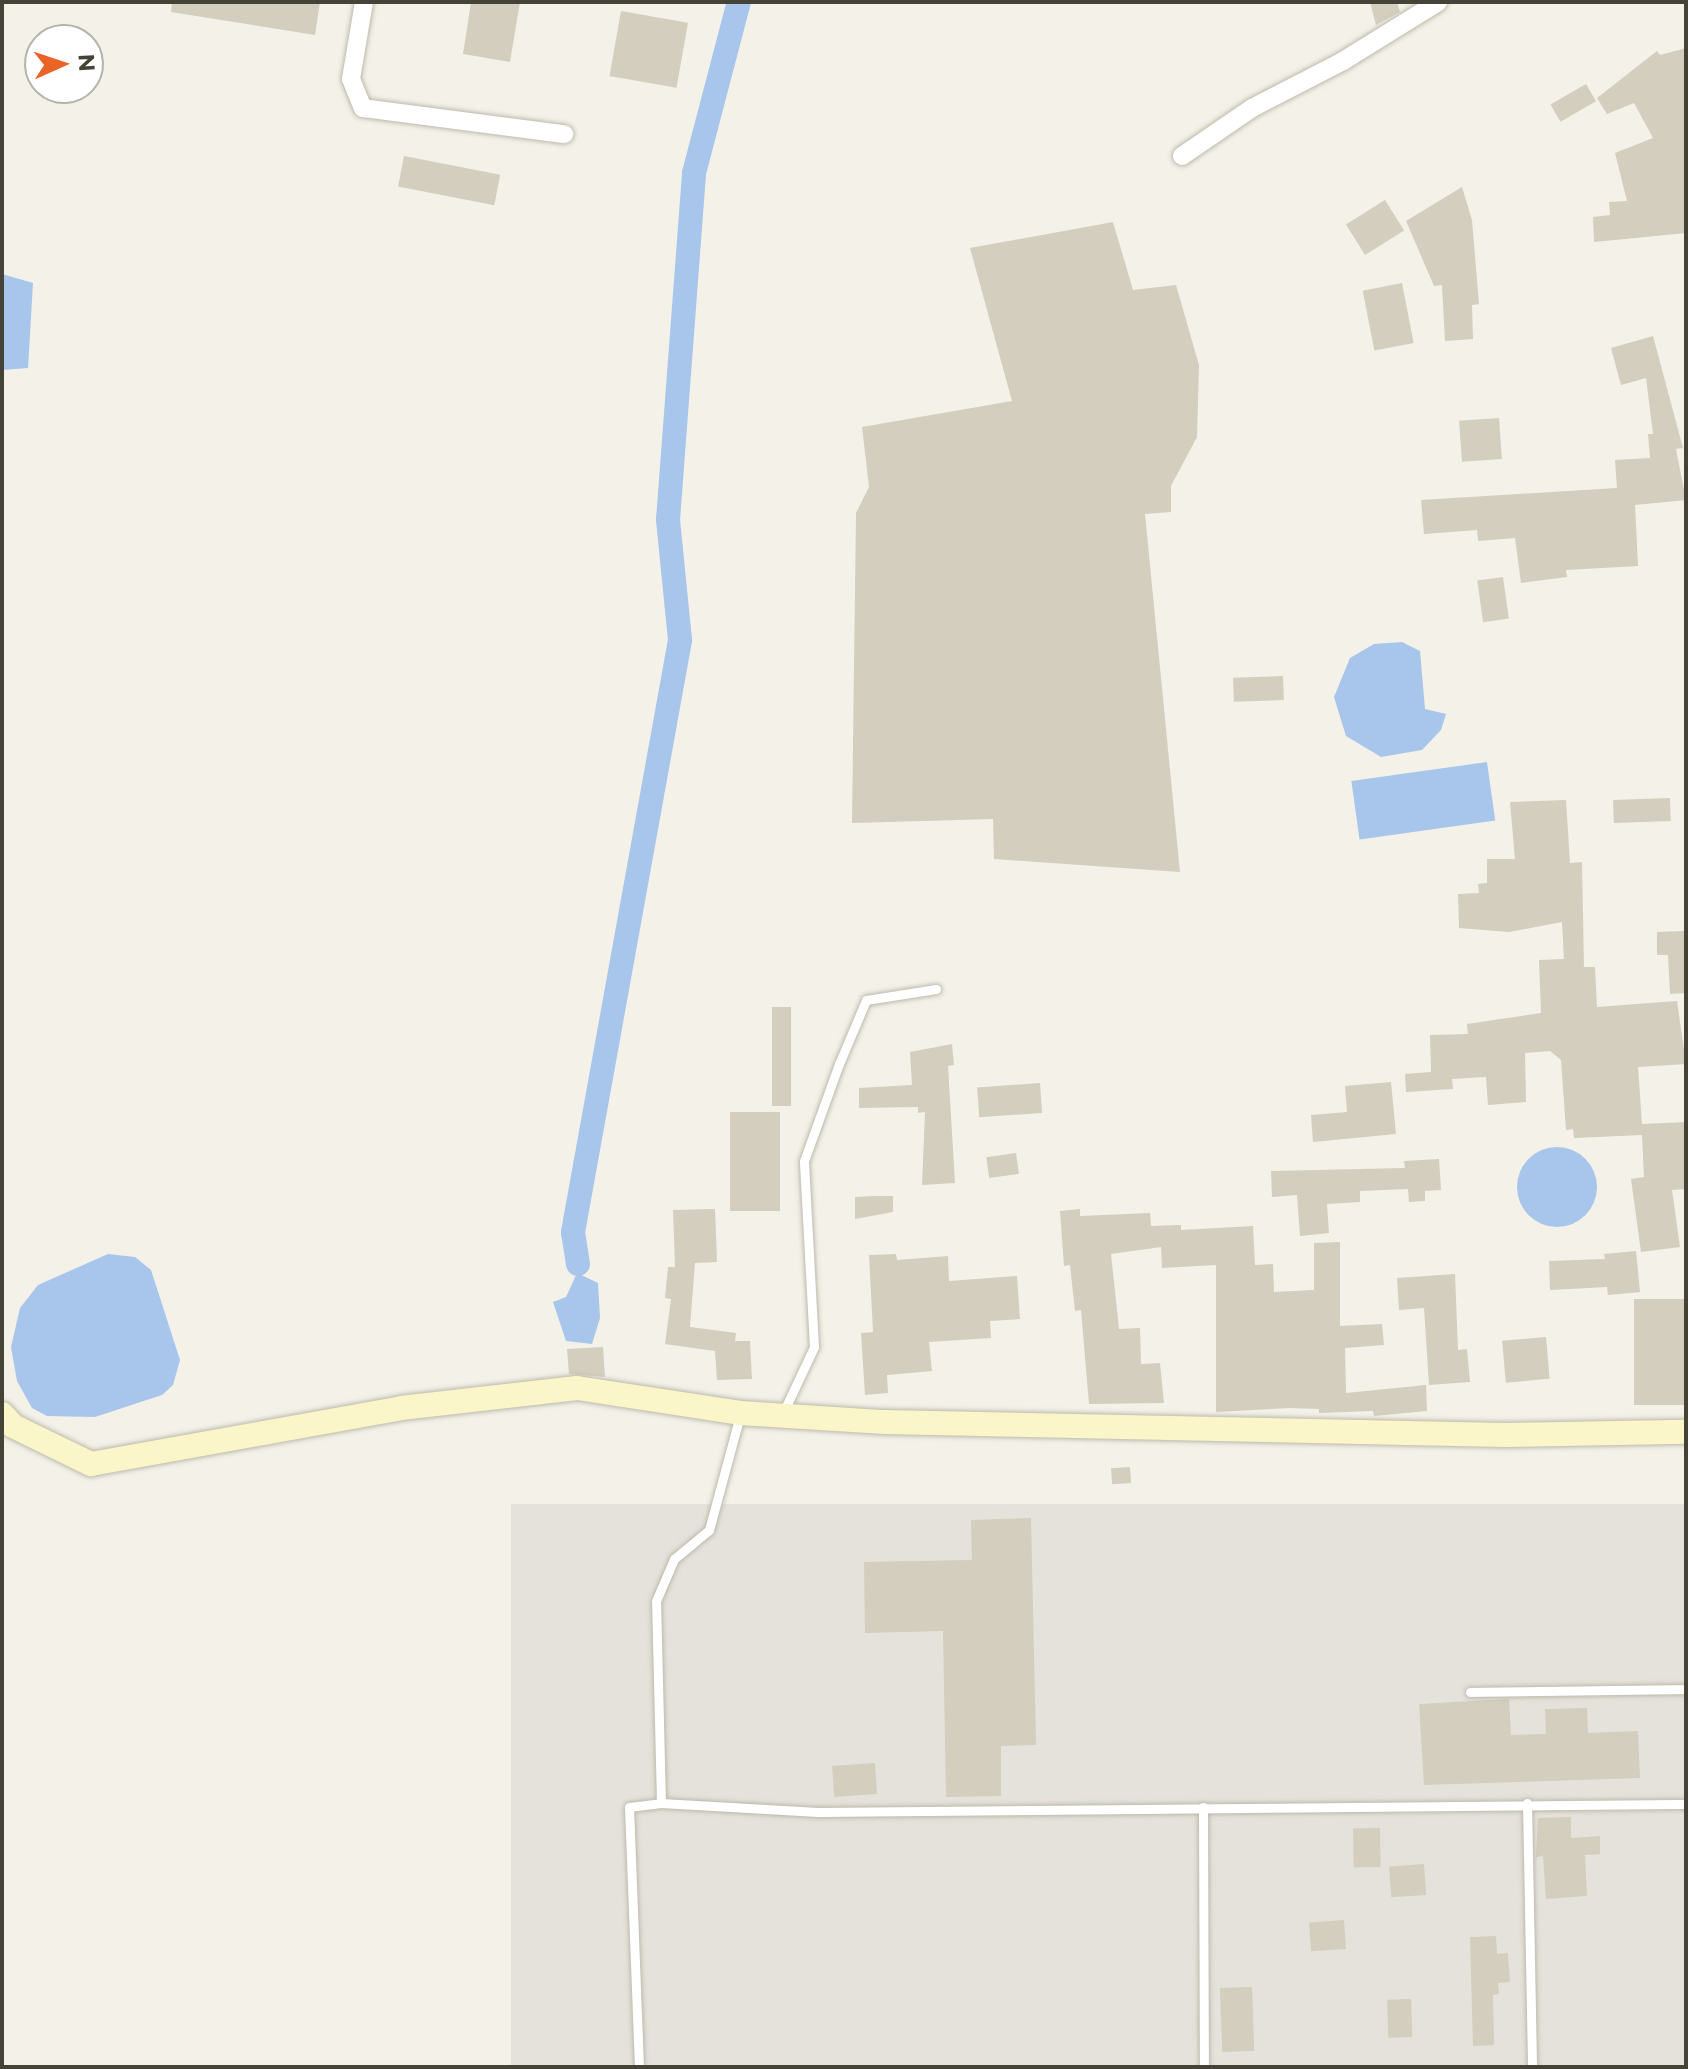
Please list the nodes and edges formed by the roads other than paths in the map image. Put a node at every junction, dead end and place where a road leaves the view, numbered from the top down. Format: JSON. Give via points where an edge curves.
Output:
{"nodes":[{"id":1,"x":364,"y":2,"type":"edge"},
{"id":2,"x":1438,"y":2,"type":"edge"},
{"id":3,"x":564,"y":134,"type":"dead end"},
{"id":4,"x":1182,"y":156,"type":"dead end"},
{"id":5,"x":936,"y":989,"type":"dead end"},
{"id":6,"x":740,"y":1413,"type":"junction"},
{"id":7,"x":2,"y":1414,"type":"edge"},
{"id":8,"x":782,"y":1415,"type":"junction"},
{"id":9,"x":1686,"y":1432,"type":"edge"},
{"id":10,"x":1686,"y":1689,"type":"edge"},
{"id":11,"x":1470,"y":1692,"type":"dead end"},
{"id":12,"x":661,"y":1803,"type":"junction"},
{"id":13,"x":1527,"y":1803,"type":"junction"},
{"id":14,"x":1686,"y":1804,"type":"edge"},
{"id":15,"x":1203,"y":1807,"type":"junction"},
{"id":16,"x":639,"y":2067,"type":"edge"},
{"id":17,"x":1204,"y":2067,"type":"edge"},
{"id":18,"x":1532,"y":2067,"type":"edge"}],
"edges":[{"from":1,"to":3,"type":"street","via":[[351,79],[363,108]]},
{"from":2,"to":4,"type":"street","via":[[1343,61],[1252,108]]},
{"from":5,"to":8,"type":"lane","via":[[866,1000],[804,1161],[814,1347]]},
{"from":6,"to":7,"type":"street","via":[[577,1388],[401,1408],[91,1464],[13,1426]]},
{"from":6,"to":8,"type":"street"},
{"from":6,"to":12,"type":"lane","via":[[709,1530],[674,1559],[656,1601]]},
{"from":8,"to":9,"type":"street","via":[[885,1422],[1506,1435]]},
{"from":10,"to":11,"type":"lane"},
{"from":12,"to":15,"type":"lane","via":[[818,1812]]},
{"from":12,"to":16,"type":"lane","via":[[629,1807]]},
{"from":13,"to":14,"type":"lane"},
{"from":13,"to":15,"type":"lane"},
{"from":13,"to":18,"type":"lane"},
{"from":15,"to":17,"type":"lane"}]}
